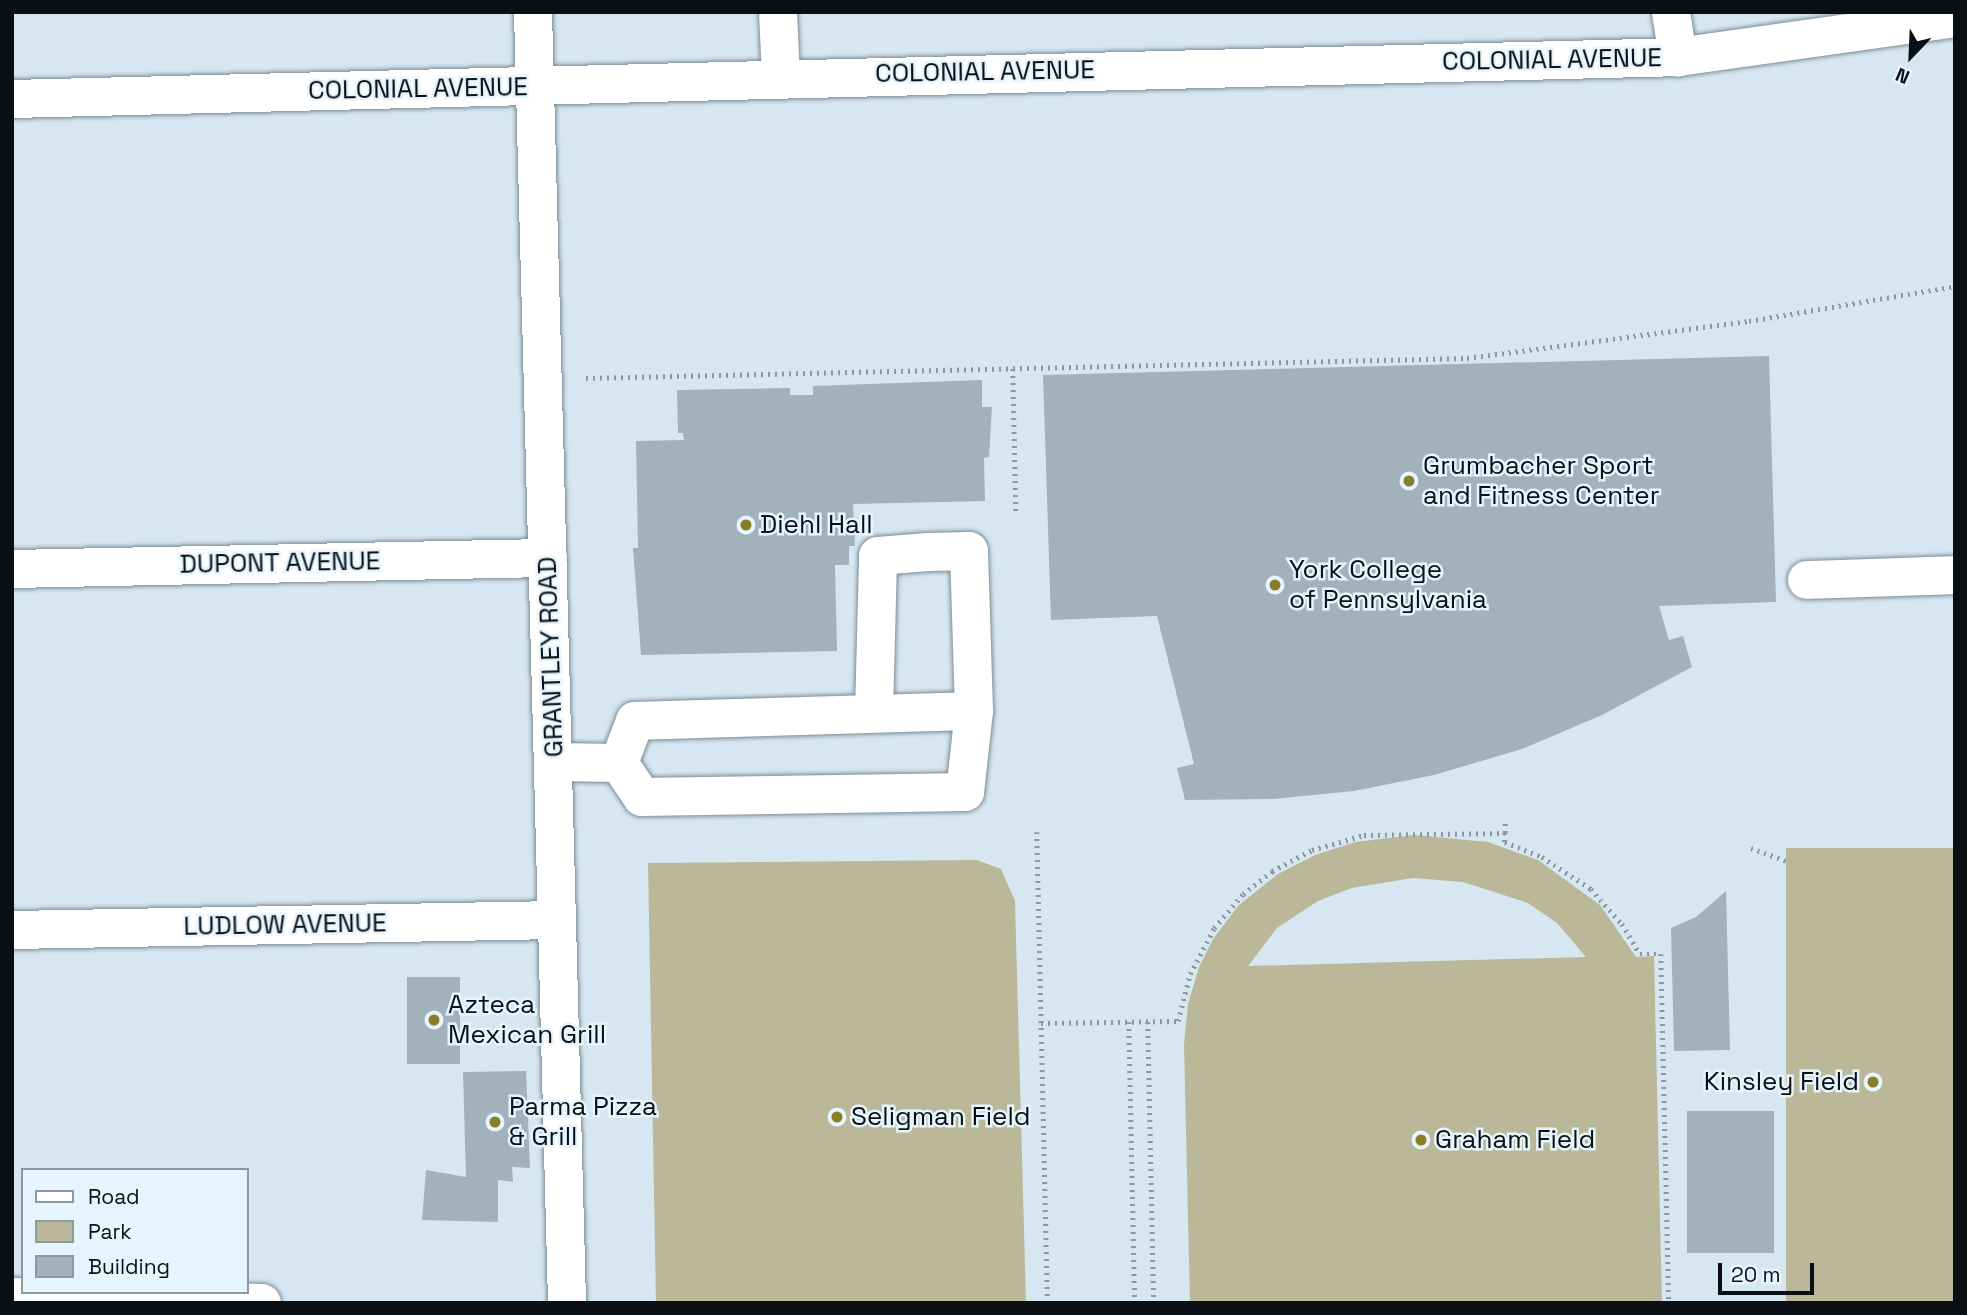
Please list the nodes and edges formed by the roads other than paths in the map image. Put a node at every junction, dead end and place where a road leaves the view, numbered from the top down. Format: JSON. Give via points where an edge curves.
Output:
{"nodes":[{"id":1,"x":533,"y":12,"type":"edge"},
{"id":2,"x":778,"y":12,"type":"edge"},
{"id":3,"x":1671,"y":12,"type":"edge"},
{"id":4,"x":1955,"y":18,"type":"edge"},
{"id":5,"x":1678,"y":57,"type":"junction"},
{"id":6,"x":781,"y":77,"type":"junction"},
{"id":7,"x":536,"y":86,"type":"junction"},
{"id":8,"x":12,"y":99,"type":"edge"},
{"id":9,"x":548,"y":558,"type":"junction"},
{"id":10,"x":12,"y":569,"type":"edge"},
{"id":11,"x":1955,"y":575,"type":"edge"},
{"id":12,"x":1807,"y":580,"type":"dead end"},
{"id":13,"x":974,"y":711,"type":"junction"},
{"id":14,"x":874,"y":713,"type":"junction"},
{"id":15,"x":554,"y":762,"type":"junction"},
{"id":16,"x":619,"y":763,"type":"junction"},
{"id":17,"x":557,"y":920,"type":"junction"},
{"id":18,"x":12,"y":930,"type":"edge"},
{"id":19,"x":12,"y":1297,"type":"edge"},
{"id":20,"x":262,"y":1303,"type":"edge"},
{"id":21,"x":567,"y":1303,"type":"edge"}],
"edges":[{"from":1,"to":7,"type":"street","name":"GRANTLEY ROAD"},
{"from":2,"to":6,"type":"street"},
{"from":3,"to":5,"type":"street"},
{"from":4,"to":5,"type":"street","name":"COLONIAL AVENUE"},
{"from":5,"to":6,"type":"street","name":"COLONIAL AVENUE"},
{"from":6,"to":7,"type":"street","name":"COLONIAL AVENUE"},
{"from":7,"to":8,"type":"street","name":"COLONIAL AVENUE"},
{"from":7,"to":9,"type":"street","name":"GRANTLEY ROAD"},
{"from":9,"to":10,"type":"street","name":"DUPONT AVENUE"},
{"from":9,"to":15,"type":"street","name":"GRANTLEY ROAD"},
{"from":11,"to":12,"type":"street"},
{"from":13,"to":14,"type":"street"},
{"from":13,"to":14,"type":"street","via":[[969,551],[878,556]]},
{"from":13,"to":16,"type":"street","via":[[965,792],[642,797]]},
{"from":14,"to":16,"type":"street","via":[[635,721]]},
{"from":15,"to":16,"type":"street"},
{"from":15,"to":17,"type":"street","name":"GRANTLEY ROAD"},
{"from":17,"to":18,"type":"street","name":"LUDLOW AVENUE"},
{"from":17,"to":21,"type":"street","name":"GRANTLEY ROAD"},
{"from":19,"to":20,"type":"street"}]}
